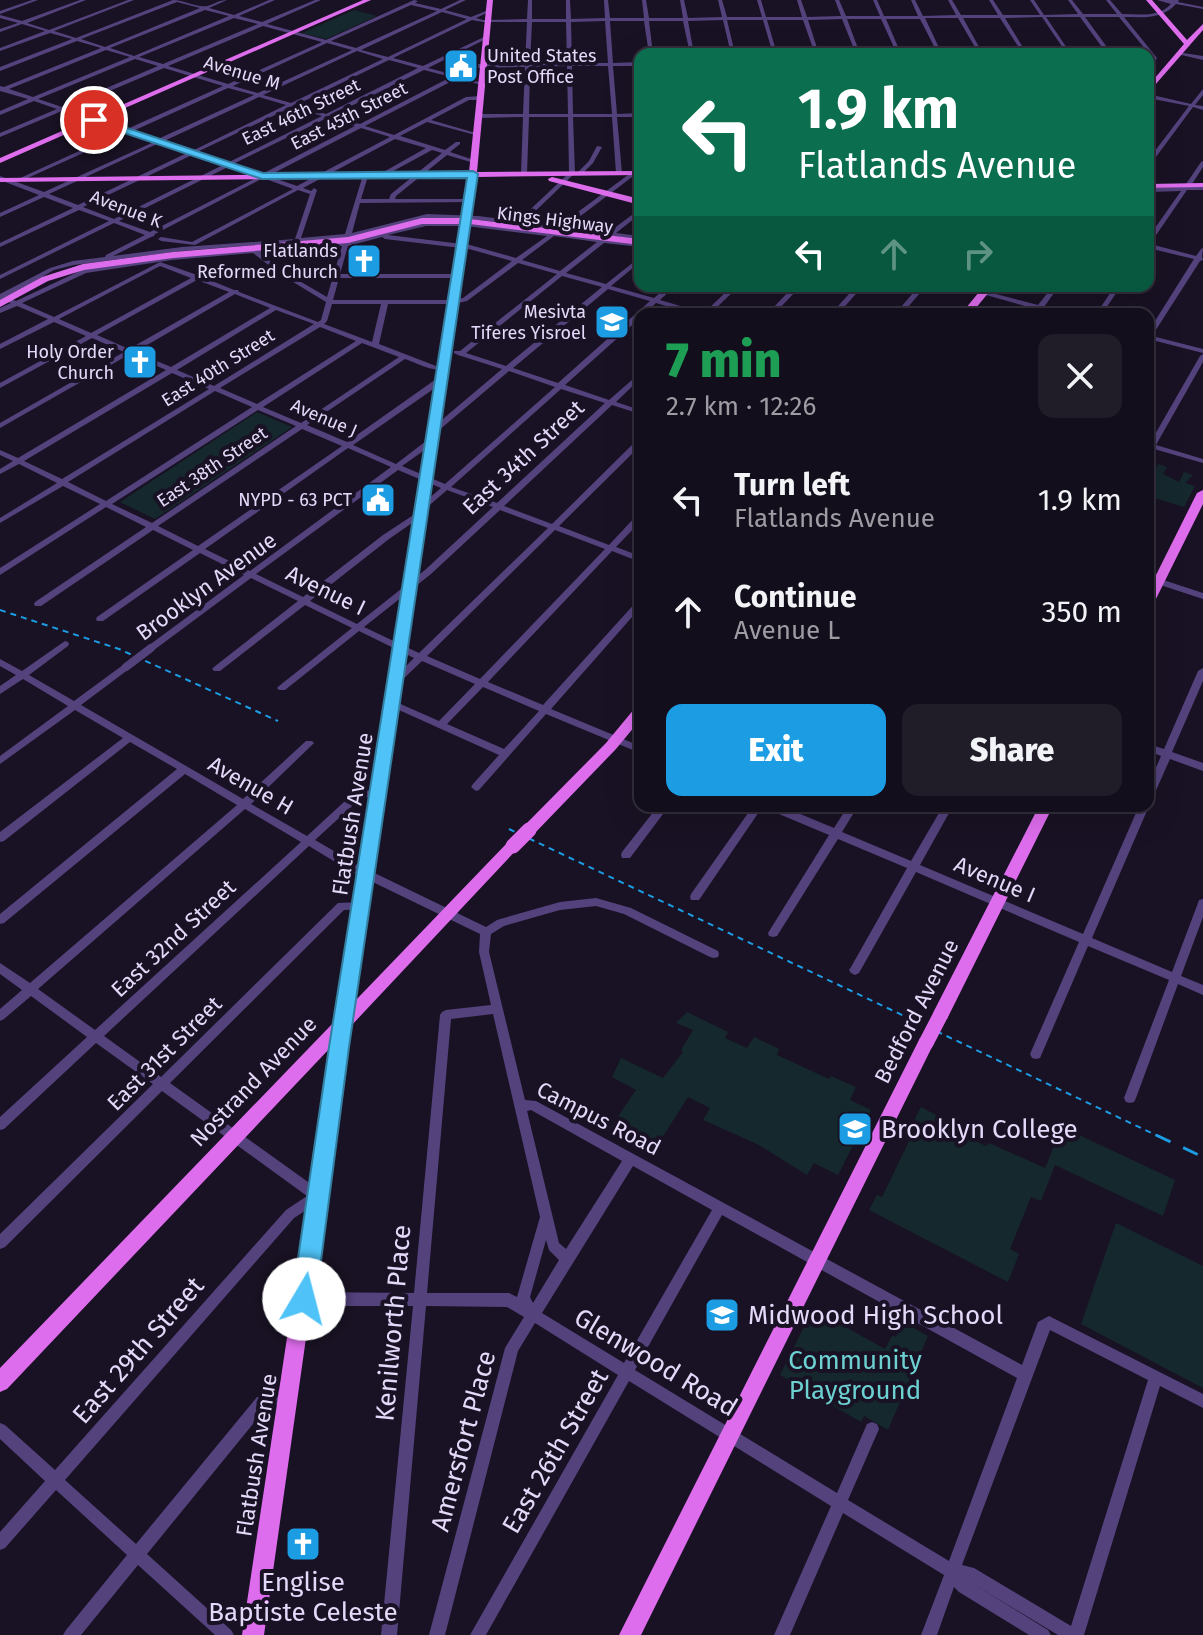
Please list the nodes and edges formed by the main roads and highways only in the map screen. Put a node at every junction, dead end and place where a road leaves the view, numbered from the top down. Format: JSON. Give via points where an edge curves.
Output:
{"nodes":[{"id":1,"x":368,"y":0,"type":"edge"},
{"id":2,"x":490,"y":0,"type":"edge"},
{"id":3,"x":1149,"y":0,"type":"edge"},
{"id":4,"x":1203,"y":26,"type":"edge"},
{"id":5,"x":1187,"y":44,"type":"junction"},
{"id":6,"x":1154,"y":86,"type":"edge"},
{"id":7,"x":0,"y":161,"type":"edge"},
{"id":8,"x":634,"y":173,"type":"edge"},
{"id":9,"x":473,"y":174,"type":"junction"},
{"id":10,"x":528,"y":174,"type":"junction"},
{"id":11,"x":6,"y":181,"type":"edge"},
{"id":12,"x":1203,"y":185,"type":"edge"},
{"id":13,"x":1154,"y":186,"type":"edge"},
{"id":14,"x":634,"y":200,"type":"edge"},
{"id":15,"x":466,"y":221,"type":"junction"},
{"id":16,"x":634,"y":241,"type":"edge"},
{"id":17,"x":297,"y":245,"type":"road end"},
{"id":18,"x":227,"y":246,"type":"road end"},
{"id":19,"x":272,"y":247,"type":"junction"},
{"id":20,"x":251,"y":250,"type":"junction"},
{"id":21,"x":984,"y":292,"type":"edge"},
{"id":22,"x":4,"y":300,"type":"edge"},
{"id":23,"x":971,"y":308,"type":"edge"},
{"id":24,"x":460,"y":354,"type":"road end"},
{"id":25,"x":444,"y":371,"type":"junction"},
{"id":26,"x":1203,"y":493,"type":"edge"},
{"id":27,"x":1154,"y":578,"type":"edge"},
{"id":28,"x":634,"y":718,"type":"edge"},
{"id":29,"x":1043,"y":812,"type":"edge"},
{"id":30,"x":343,"y":1021,"type":"junction"},
{"id":31,"x":0,"y":1382,"type":"edge"},
{"id":32,"x":253,"y":1635,"type":"edge"},
{"id":33,"x":630,"y":1635,"type":"edge"}],
"edges":[{"from":1,"to":7,"type":"main road"},
{"from":2,"to":9,"type":"main road","name":"Flatbush Avenue"},
{"from":3,"to":5,"type":"main road"},
{"from":4,"to":5,"type":"main road"},
{"from":5,"to":6,"type":"main road"},
{"from":8,"to":10,"type":"main road"},
{"from":9,"to":10,"type":"main road"},
{"from":9,"to":11,"type":"main road"},
{"from":9,"to":15,"type":"main road","name":"Flatbush Avenue"},
{"from":10,"to":14,"type":"main road"},
{"from":12,"to":13,"type":"main road"},
{"from":15,"to":16,"type":"main road","name":"Kings Highway"},
{"from":15,"to":19,"type":"main road","name":"Kings Highway","via":[[422,221],[348,240]]},
{"from":15,"to":25,"type":"main road","name":"Flatbush Avenue"},
{"from":17,"to":19,"type":"main road"},
{"from":18,"to":20,"type":"main road"},
{"from":19,"to":20,"type":"main road","name":"Kings Highway"},
{"from":20,"to":22,"type":"main road","name":"Kings Highway","via":[[173,254],[74,269]]},
{"from":21,"to":23,"type":"main road"},
{"from":24,"to":25,"type":"main road"},
{"from":25,"to":30,"type":"main road","name":"Flatbush Avenue"},
{"from":26,"to":27,"type":"main road"},
{"from":28,"to":30,"type":"main road","name":"Nostrand Avenue","bridge":true},
{"from":29,"to":33,"type":"main road","name":"Bedford Avenue","bridge":true},
{"from":30,"to":31,"type":"main road","name":"Nostrand Avenue"},
{"from":30,"to":32,"type":"main road","name":"Flatbush Avenue"}]}
